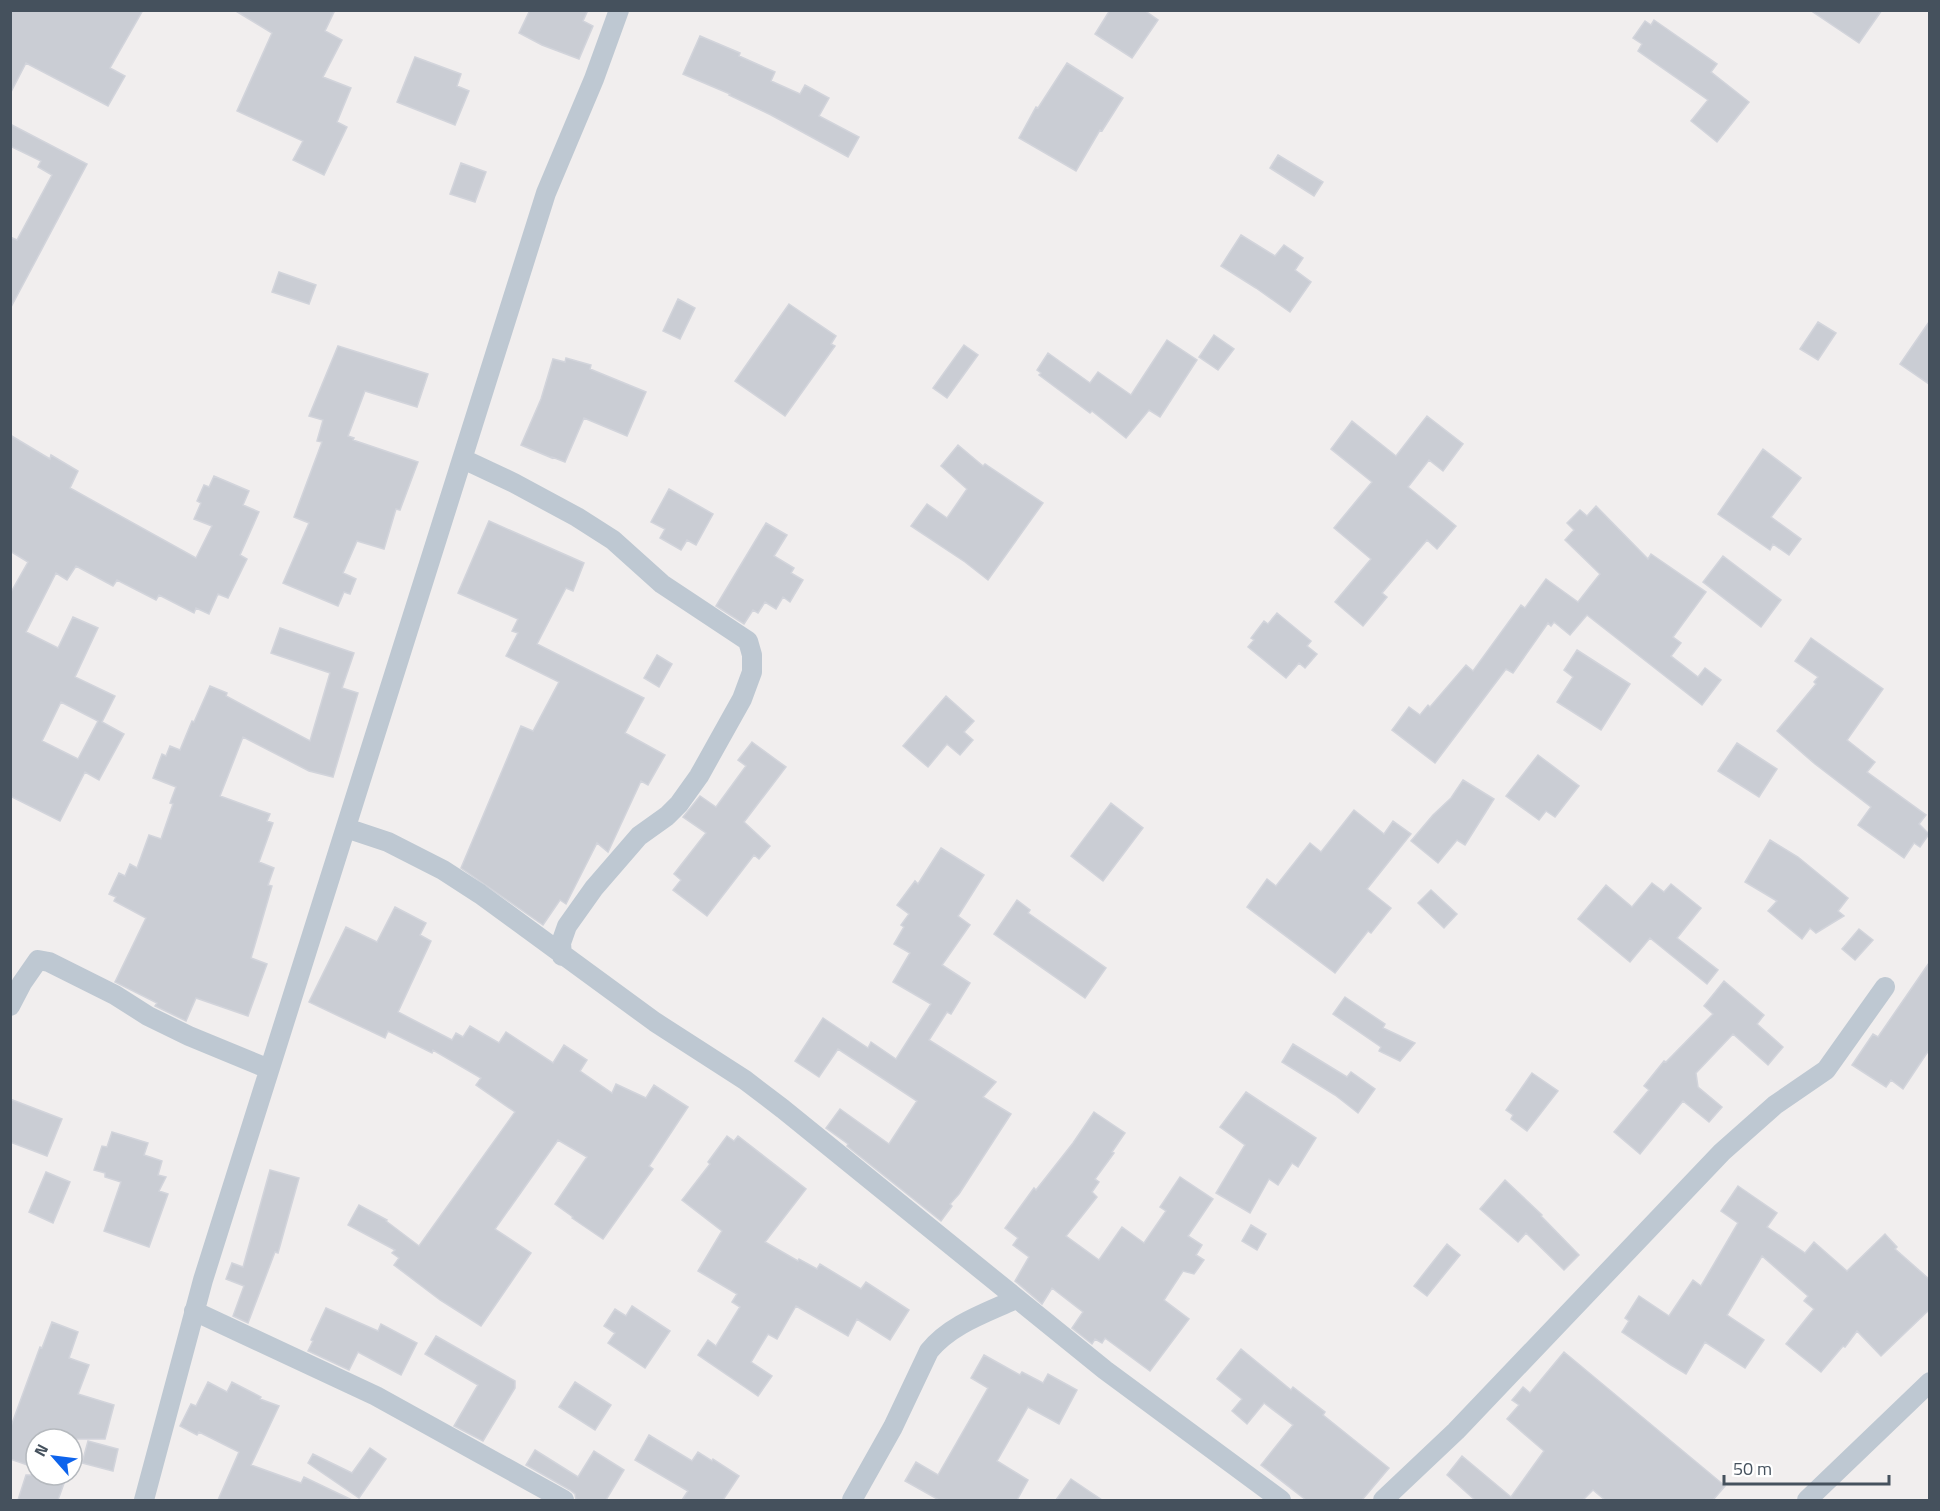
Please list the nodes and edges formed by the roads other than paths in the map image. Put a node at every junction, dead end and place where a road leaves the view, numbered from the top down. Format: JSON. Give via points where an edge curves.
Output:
{"nodes":[{"id":1,"x":619,"y":10,"type":"edge"},
{"id":2,"x":463,"y":459,"type":"junction"},
{"id":3,"x":346,"y":828,"type":"junction"},
{"id":4,"x":562,"y":956,"type":"junction"},
{"id":5,"x":1885,"y":987,"type":"dead end"},
{"id":6,"x":10,"y":1006,"type":"edge"},
{"id":7,"x":269,"y":1069,"type":"junction"},
{"id":8,"x":1016,"y":1299,"type":"junction"},
{"id":9,"x":194,"y":1311,"type":"junction"},
{"id":10,"x":1929,"y":1382,"type":"edge"},
{"id":11,"x":144,"y":1500,"type":"edge"},
{"id":12,"x":564,"y":1500,"type":"edge"},
{"id":13,"x":852,"y":1500,"type":"edge"},
{"id":14,"x":1281,"y":1500,"type":"edge"},
{"id":15,"x":1383,"y":1500,"type":"edge"},
{"id":16,"x":1807,"y":1500,"type":"edge"}],
"edges":[{"from":1,"to":2,"type":"street","via":[[546,193]]},
{"from":2,"to":3,"type":"street"},
{"from":2,"to":4,"type":"street","via":[[514,483],[613,540],[662,584],[748,642],[752,655],[752,672],[742,699],[699,776],[679,804],[639,836],[594,888],[567,926],[561,943]]},
{"from":3,"to":4,"type":"street","via":[[443,870]]},
{"from":3,"to":7,"type":"street"},
{"from":4,"to":8,"type":"street","via":[[745,1080]]},
{"from":5,"to":15,"type":"street","via":[[1826,1070],[1775,1105],[1722,1152],[1456,1431]]},
{"from":6,"to":7,"type":"street","via":[[38,960],[50,962],[148,1016]]},
{"from":7,"to":9,"type":"street"},
{"from":8,"to":13,"type":"street","via":[[955,1327],[936,1342]]},
{"from":8,"to":14,"type":"street","via":[[1105,1371]]},
{"from":9,"to":11,"type":"street"},
{"from":9,"to":12,"type":"street","via":[[376,1396]]},
{"from":10,"to":16,"type":"street"}]}
